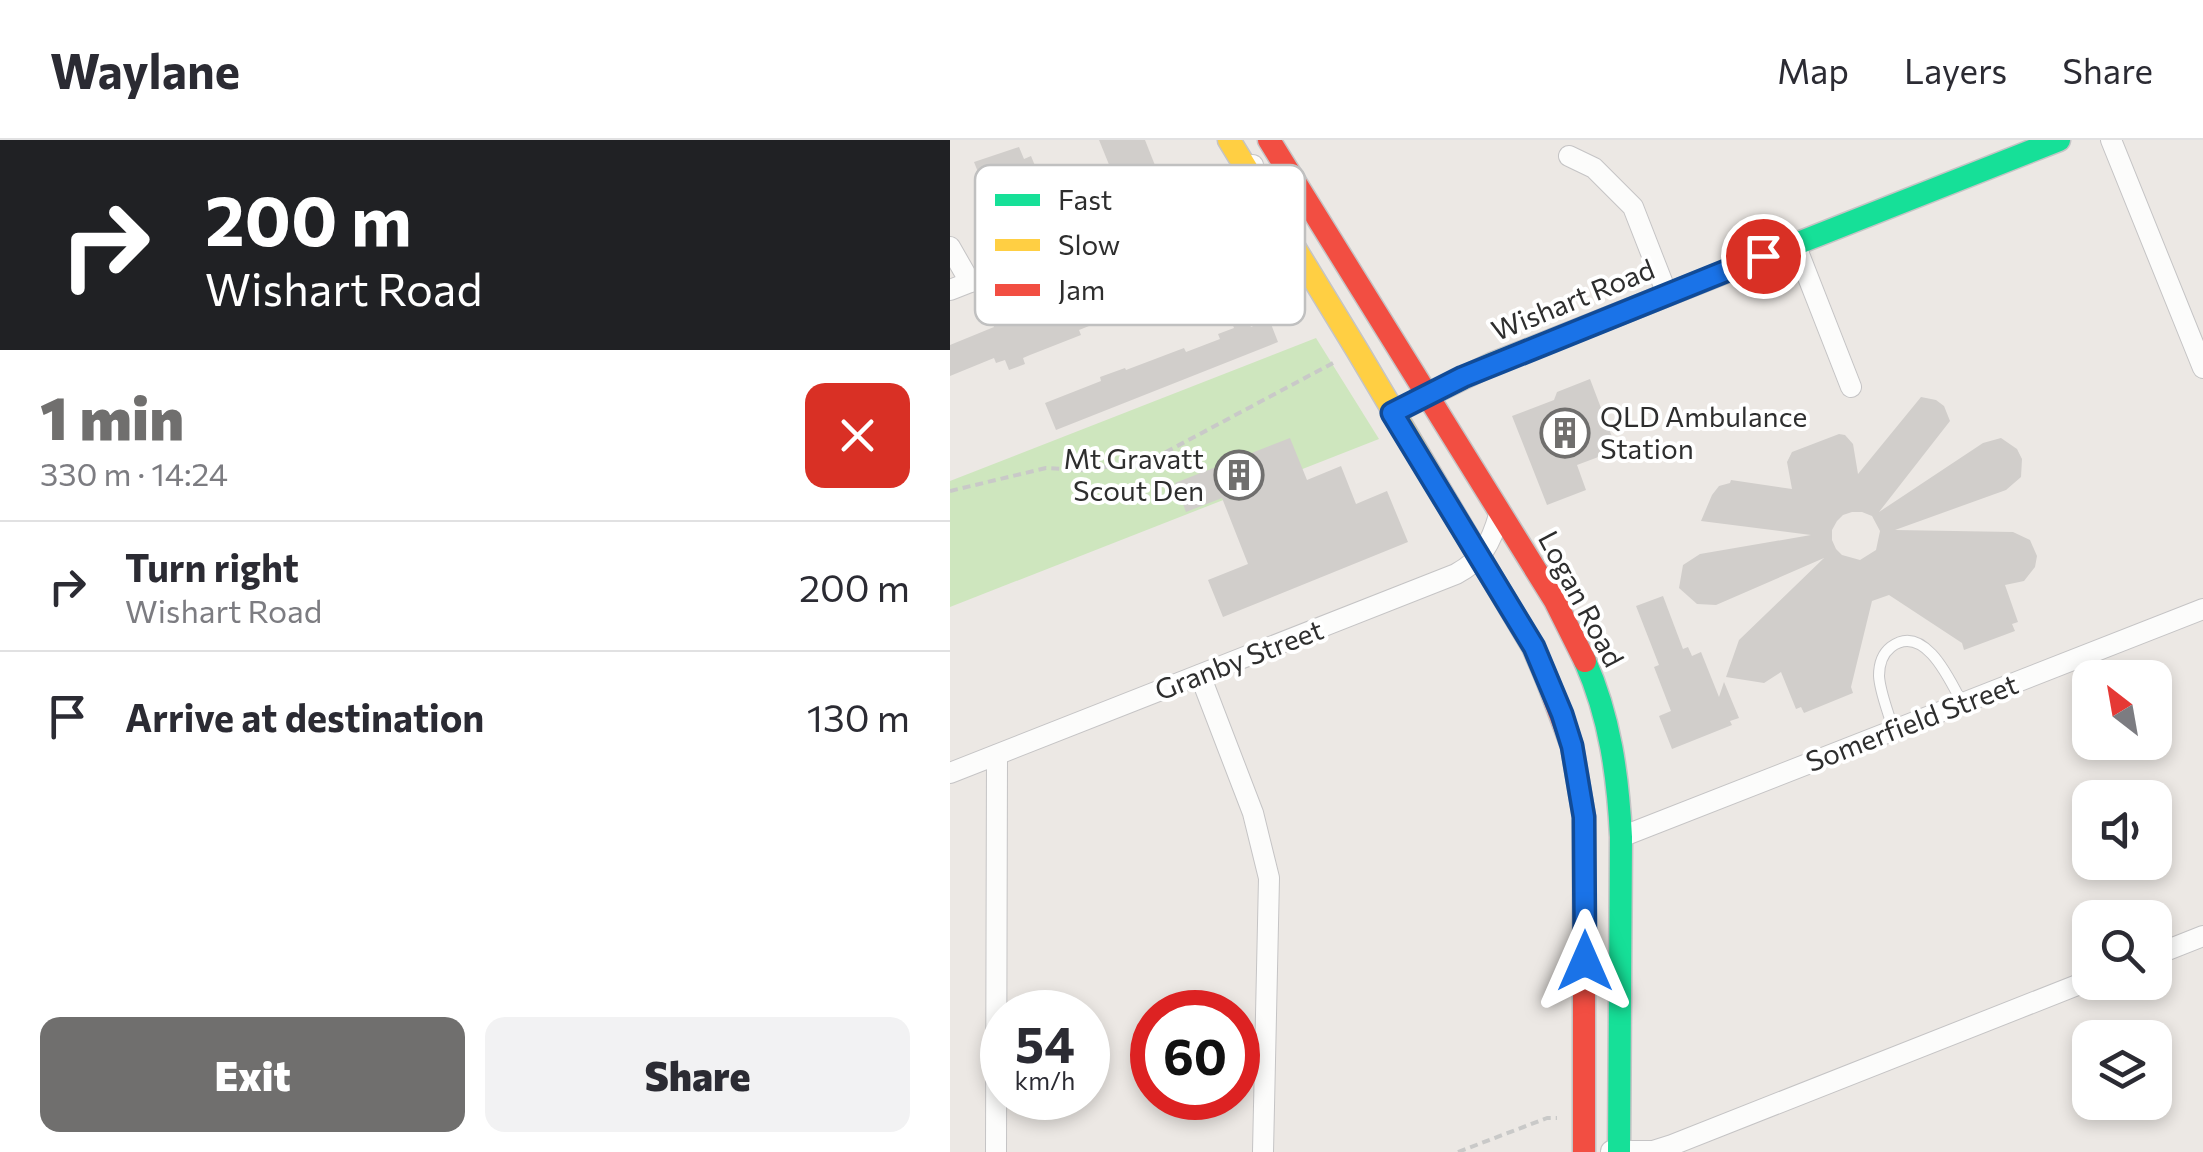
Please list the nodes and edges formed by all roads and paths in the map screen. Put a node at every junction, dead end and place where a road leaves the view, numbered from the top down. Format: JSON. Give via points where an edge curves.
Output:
{"nodes":[{"id":1,"x":1229,"y":140,"type":"edge"},
{"id":2,"x":2060,"y":140,"type":"edge"},
{"id":3,"x":2111,"y":140,"type":"edge"},
{"id":4,"x":1273,"y":145,"type":"edge"},
{"id":5,"x":1568,"y":156,"type":"dead end"},
{"id":6,"x":1244,"y":165,"type":"edge"},
{"id":7,"x":1250,"y":165,"type":"edge"},
{"id":8,"x":1305,"y":197,"type":"edge"},
{"id":9,"x":1795,"y":244,"type":"junction"},
{"id":10,"x":950,"y":247,"type":"edge"},
{"id":11,"x":1305,"y":265,"type":"edge"},
{"id":12,"x":960,"y":286,"type":"edge"},
{"id":13,"x":1667,"y":294,"type":"junction"},
{"id":14,"x":1357,"y":350,"type":"junction"},
{"id":15,"x":2201,"y":356,"type":"edge"},
{"id":16,"x":1851,"y":387,"type":"dead end"},
{"id":17,"x":1426,"y":396,"type":"junction"},
{"id":18,"x":1392,"y":413,"type":"junction"},
{"id":19,"x":950,"y":491,"type":"edge"},
{"id":20,"x":1500,"y":515,"type":"junction"},
{"id":21,"x":1479,"y":559,"type":"junction"},
{"id":22,"x":2203,"y":610,"type":"edge"},
{"id":23,"x":1200,"y":675,"type":"junction"},
{"id":24,"x":1962,"y":703,"type":"junction"},
{"id":25,"x":1893,"y":730,"type":"junction"},
{"id":26,"x":997,"y":754,"type":"junction"},
{"id":27,"x":950,"y":773,"type":"edge"},
{"id":28,"x":1622,"y":836,"type":"junction"},
{"id":29,"x":2203,"y":936,"type":"edge"},
{"id":30,"x":2172,"y":948,"type":"edge"},
{"id":31,"x":2072,"y":987,"type":"edge"},
{"id":32,"x":1559,"y":1118,"type":"dead end"},
{"id":33,"x":996,"y":1152,"type":"edge"},
{"id":34,"x":1263,"y":1152,"type":"edge"},
{"id":35,"x":1458,"y":1152,"type":"edge"},
{"id":36,"x":1584,"y":1152,"type":"edge"},
{"id":37,"x":1618,"y":1152,"type":"edge"}],
"edges":[{"from":1,"to":6,"type":"main road"},
{"from":2,"to":9,"type":"main road","name":"Wishart Road"},
{"from":3,"to":15,"type":"street"},
{"from":4,"to":7,"type":"street"},
{"from":5,"to":13,"type":"street","via":[[1594,168],[1633,207]]},
{"from":8,"to":17,"type":"main road","name":"Logan Road"},
{"from":9,"to":13,"type":"main road","name":"Wishart Road"},
{"from":9,"to":16,"type":"street"},
{"from":10,"to":12,"type":"street"},
{"from":11,"to":14,"type":"main road"},
{"from":13,"to":17,"type":"main road","name":"Wishart Road"},
{"from":14,"to":18,"type":"main road"},
{"from":14,"to":19,"type":"path","via":[[1151,460],[1046,468]]},
{"from":17,"to":18,"type":"main road","name":"Wishart Road"},
{"from":17,"to":20,"type":"main road","name":"Logan Road"},
{"from":18,"to":21,"type":"main road"},
{"from":20,"to":21,"type":"street"},
{"from":20,"to":28,"type":"main road","name":"Logan Road","via":[[1555,601],[1601,703]]},
{"from":21,"to":23,"type":"street","name":"Granby Street","via":[[1456,574]]},
{"from":21,"to":36,"type":"main road","via":[[1552,686],[1580,784],[1586,855]]},
{"from":22,"to":24,"type":"street","name":"Somerfield Street"},
{"from":23,"to":26,"type":"street","name":"Granby Street"},
{"from":23,"to":34,"type":"street","via":[[1253,813],[1268,878]]},
{"from":24,"to":25,"type":"street","name":"Somerfield Street"},
{"from":24,"to":25,"type":"lane","via":[[1931,653],[1917,642],[1902,642],[1881,659],[1879,678]]},
{"from":25,"to":28,"type":"street","name":"Somerfield Street"},
{"from":26,"to":27,"type":"street","name":"Granby Street"},
{"from":26,"to":33,"type":"street"},
{"from":28,"to":37,"type":"main road","name":"Logan Road"},
{"from":29,"to":30,"type":"street"},
{"from":31,"to":37,"type":"street","via":[[1672,1145]]},
{"from":32,"to":35,"type":"path"},
{"from":36,"to":37,"type":"street"}]}
